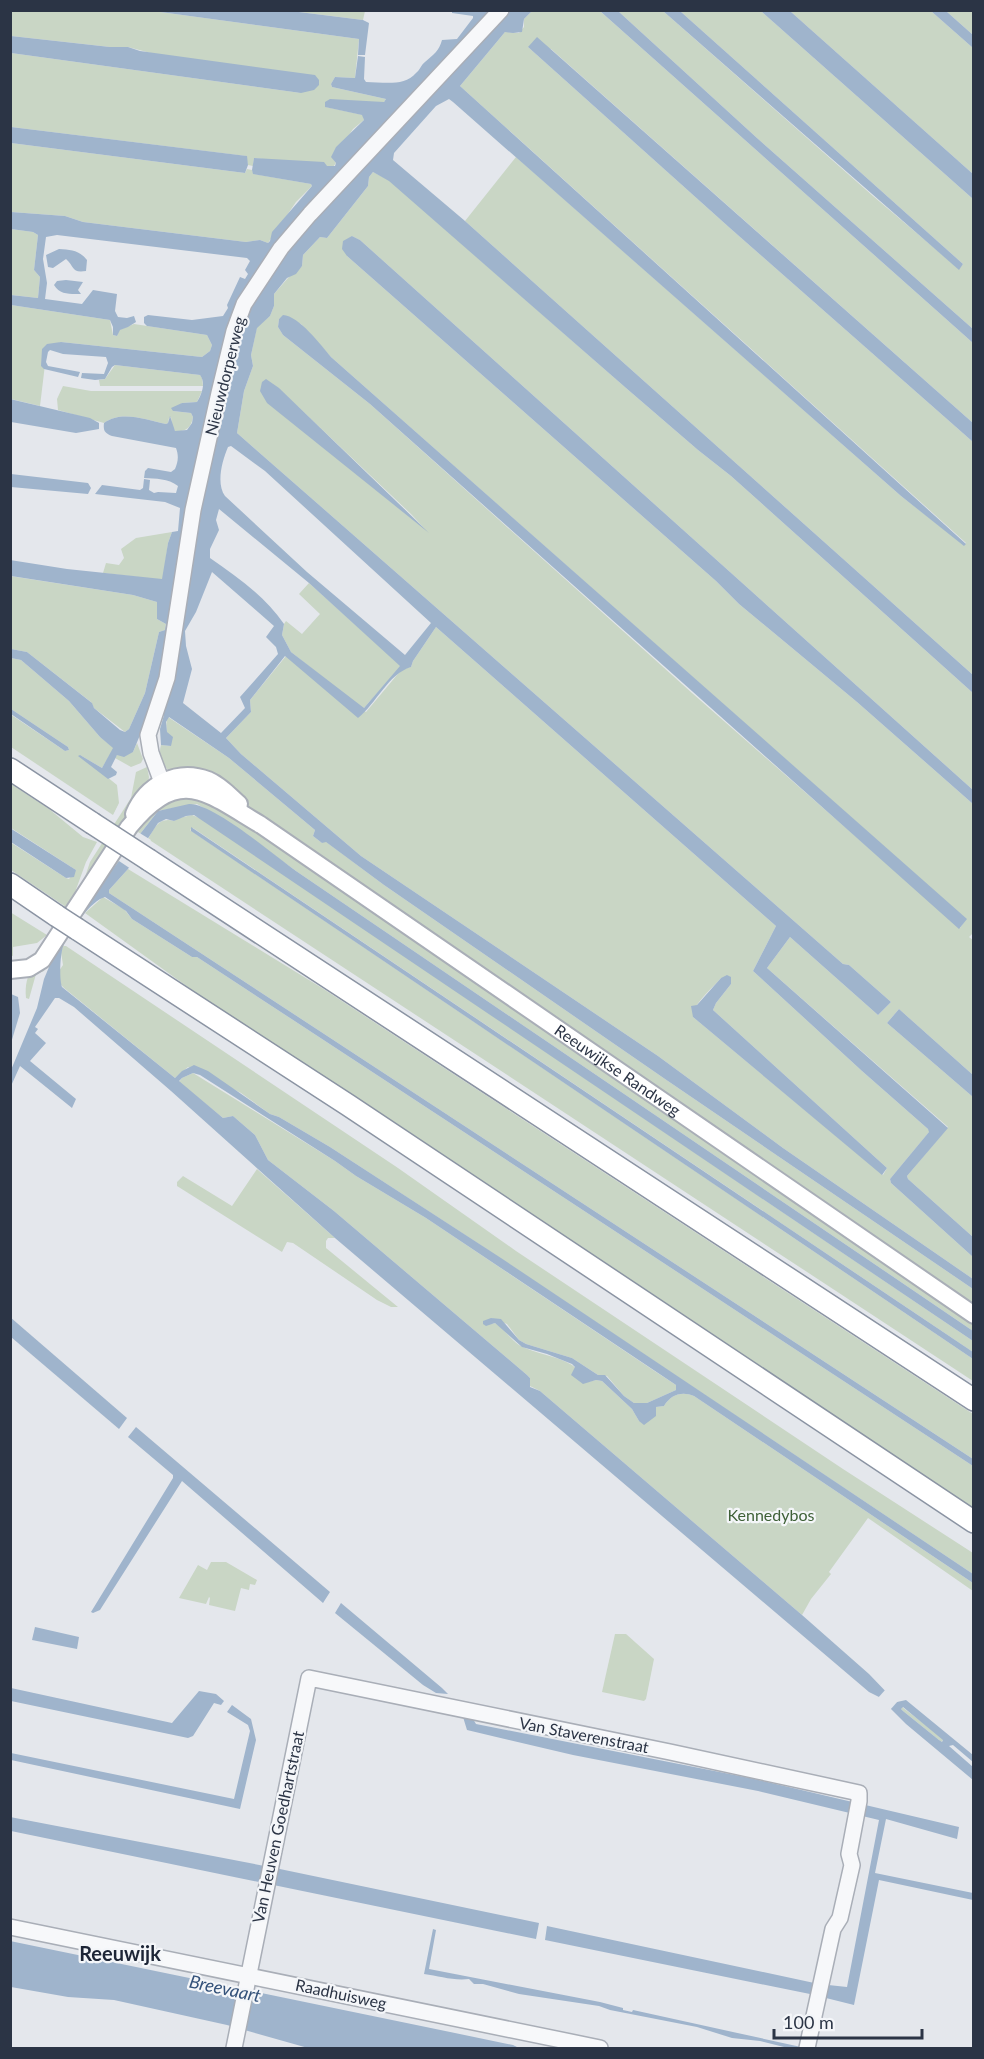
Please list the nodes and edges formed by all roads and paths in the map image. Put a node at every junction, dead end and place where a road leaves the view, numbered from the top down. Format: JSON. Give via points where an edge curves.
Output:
{"nodes":[{"id":1,"x":501,"y":10,"type":"edge"},
{"id":2,"x":10,"y":770,"type":"edge"},
{"id":3,"x":164,"y":788,"type":"junction"},
{"id":4,"x":10,"y":884,"type":"edge"},
{"id":5,"x":51,"y":944,"type":"junction"},
{"id":6,"x":10,"y":959,"type":"edge"},
{"id":7,"x":10,"y":970,"type":"edge"},
{"id":8,"x":974,"y":1315,"type":"edge"},
{"id":9,"x":974,"y":1400,"type":"edge"},
{"id":10,"x":974,"y":1522,"type":"edge"},
{"id":11,"x":309,"y":1678,"type":"joint"},
{"id":12,"x":10,"y":1927,"type":"edge"},
{"id":13,"x":247,"y":1982,"type":"junction"},
{"id":14,"x":808,"y":2047,"type":"edge"},
{"id":15,"x":234,"y":2049,"type":"edge"},
{"id":16,"x":600,"y":2049,"type":"edge"}],
"edges":[{"from":1,"to":3,"type":"street","name":"Nieuwdorperweg","via":[[310,214],[281,248],[244,304],[234,331],[193,510],[167,678],[148,735]]},
{"from":2,"to":9,"type":"highway","bridge":true},
{"from":3,"to":5,"type":"main road","via":[[129,827]]},
{"from":3,"to":8,"type":"main road","name":"Reeuwijkse Randweg","via":[[201,791],[261,825]]},
{"from":4,"to":10,"type":"highway","bridge":true},
{"from":5,"to":6,"type":"main road","via":[[30,956]]},
{"from":5,"to":7,"type":"main road","via":[[35,965]]},
{"from":11,"to":13,"type":"street","name":"Van Heuven Goedhartstraat"},
{"from":11,"to":14,"type":"street","name":"Van Staverenstraat","via":[[670,1752],[859,1797],[849,1854],[852,1865],[840,1918],[833,1929]]},
{"from":12,"to":13,"type":"street","name":"Raadhuisweg"},
{"from":13,"to":15,"type":"street","name":"Van Heuven Goedhartstraat"},
{"from":13,"to":16,"type":"street","name":"Raadhuisweg"}]}
